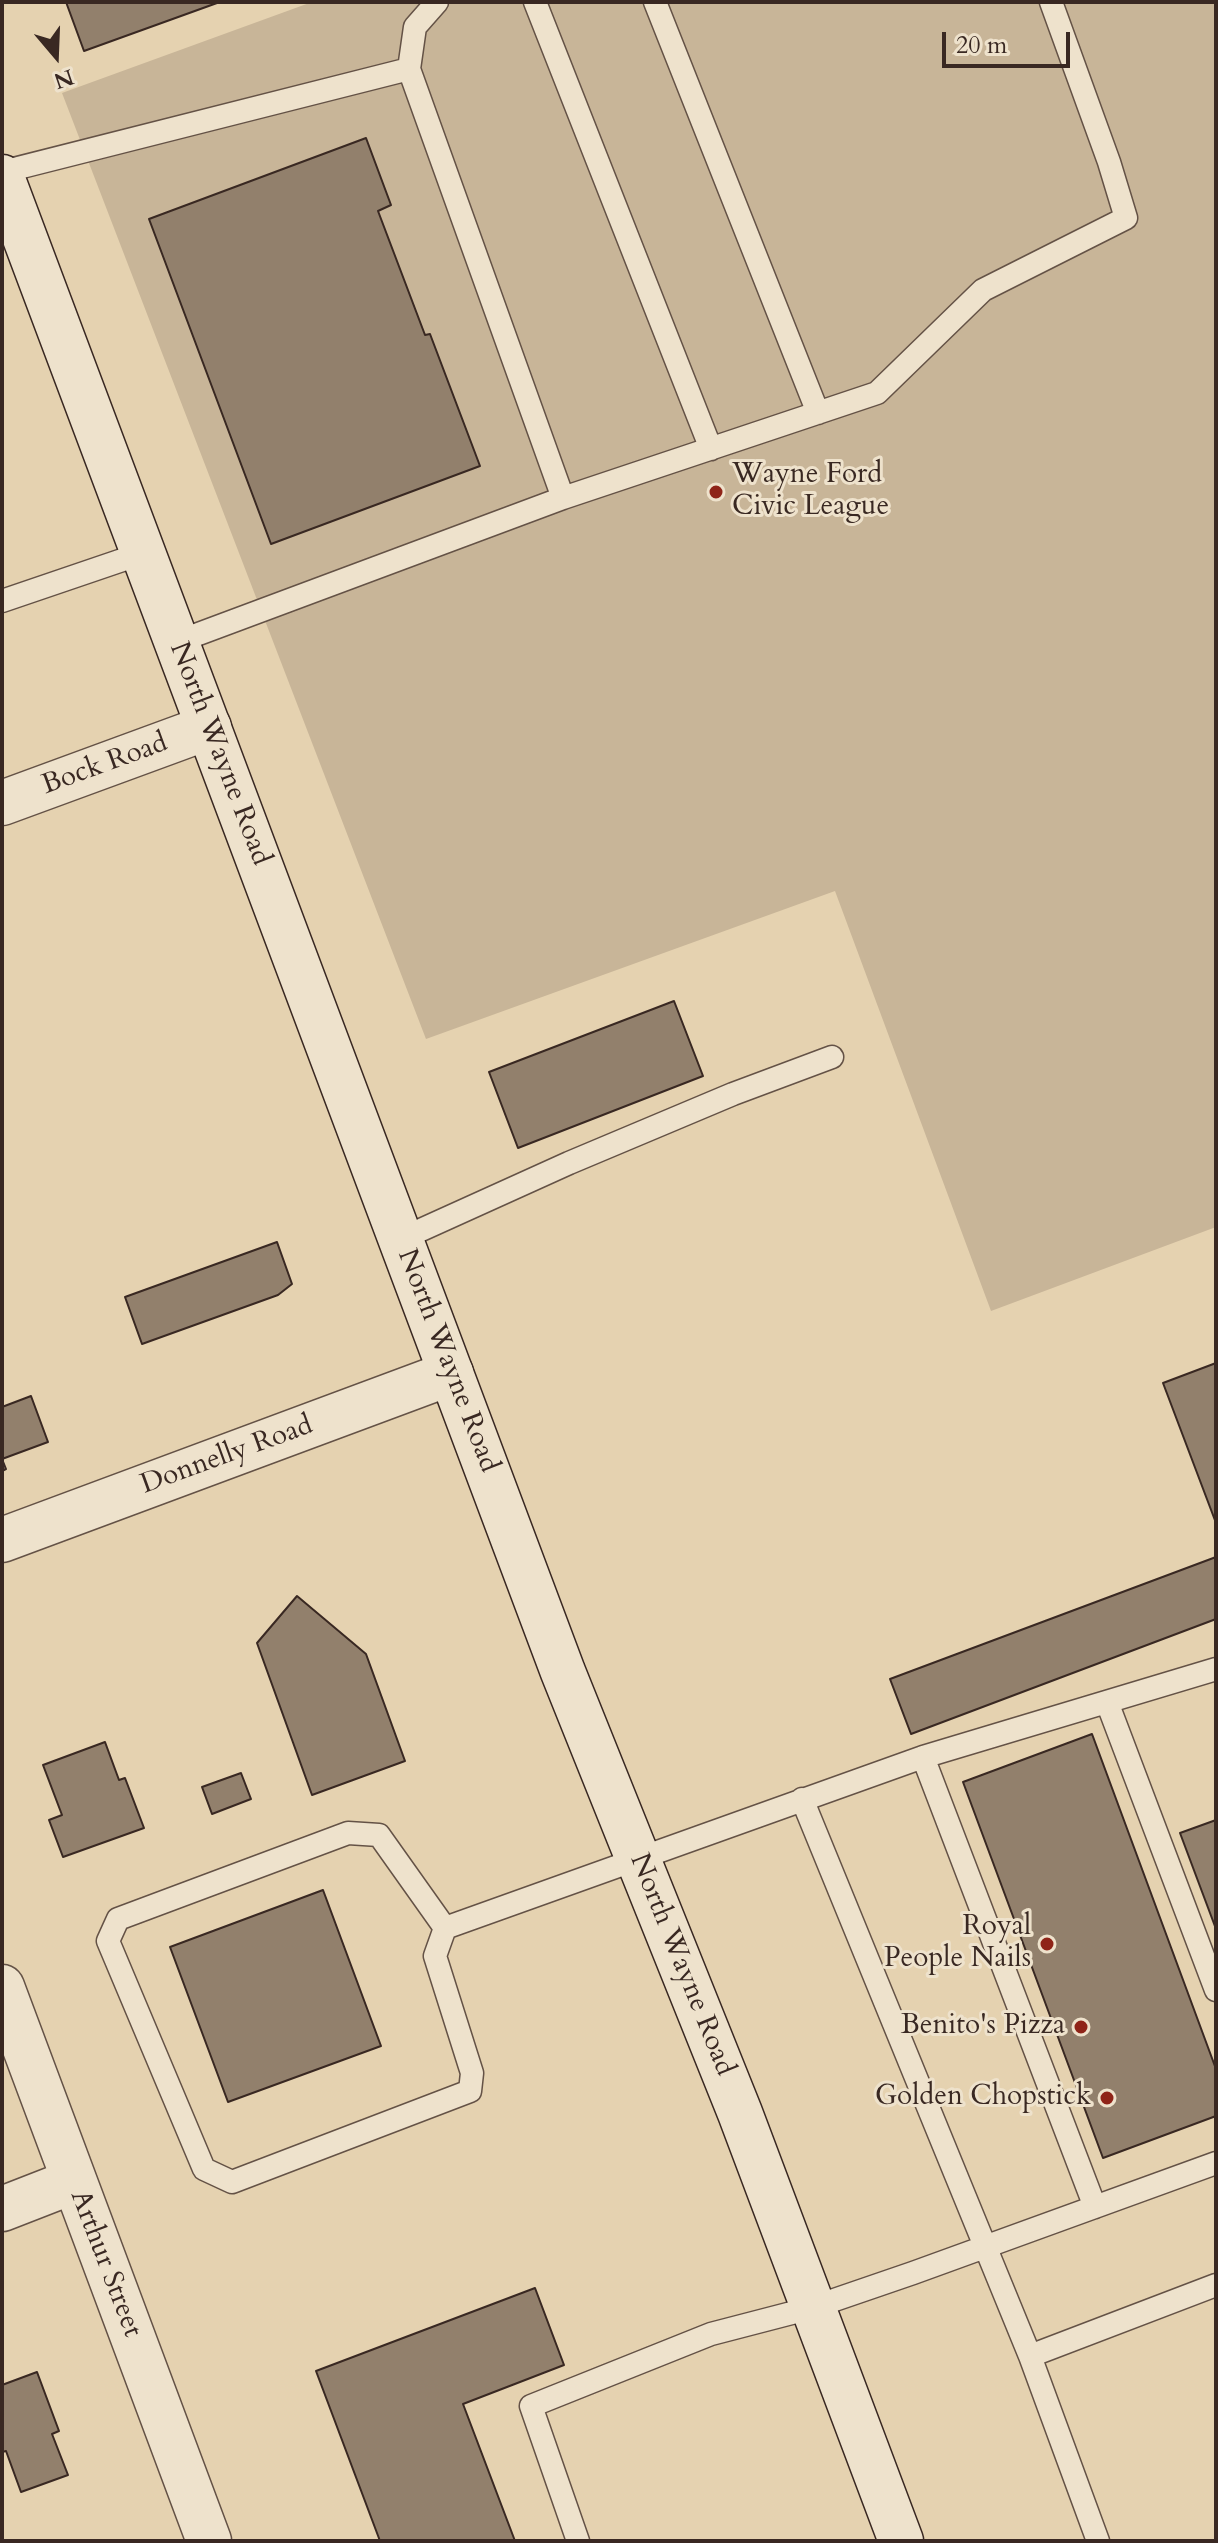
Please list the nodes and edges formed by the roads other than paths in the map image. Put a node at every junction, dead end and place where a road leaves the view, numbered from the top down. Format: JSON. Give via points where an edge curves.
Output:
{"nodes":[{"id":1,"x":437,"y":2,"type":"edge"},
{"id":2,"x":535,"y":2,"type":"edge"},
{"id":3,"x":655,"y":2,"type":"edge"},
{"id":4,"x":1051,"y":2,"type":"edge"},
{"id":5,"x":409,"y":69,"type":"junction"},
{"id":6,"x":2,"y":175,"type":"edge"},
{"id":7,"x":12,"y":234,"type":"edge"},
{"id":8,"x":818,"y":413,"type":"junction"},
{"id":9,"x":711,"y":449,"type":"junction"},
{"id":10,"x":563,"y":498,"type":"junction"},
{"id":11,"x":143,"y":553,"type":"junction"},
{"id":12,"x":2,"y":601,"type":"edge"},
{"id":13,"x":177,"y":642,"type":"junction"},
{"id":14,"x":209,"y":727,"type":"junction"},
{"id":15,"x":2,"y":803,"type":"edge"},
{"id":16,"x":832,"y":1057,"type":"dead end"},
{"id":17,"x":401,"y":1239,"type":"junction"},
{"id":18,"x":451,"y":1373,"type":"junction"},
{"id":19,"x":2,"y":1540,"type":"edge"},
{"id":20,"x":1216,"y":1669,"type":"edge"},
{"id":21,"x":1107,"y":1702,"type":"junction"},
{"id":22,"x":923,"y":1757,"type":"junction"},
{"id":23,"x":802,"y":1799,"type":"junction"},
{"id":24,"x":638,"y":1858,"type":"junction"},
{"id":25,"x":445,"y":1928,"type":"junction"},
{"id":26,"x":2,"y":1987,"type":"edge"},
{"id":27,"x":1216,"y":1990,"type":"edge"},
{"id":28,"x":1216,"y":2163,"type":"edge"},
{"id":29,"x":74,"y":2181,"type":"junction"},
{"id":30,"x":1095,"y":2207,"type":"junction"},
{"id":31,"x":2,"y":2209,"type":"edge"},
{"id":32,"x":986,"y":2248,"type":"junction"},
{"id":33,"x":1216,"y":2285,"type":"edge"},
{"id":34,"x":811,"y":2308,"type":"junction"},
{"id":35,"x":1030,"y":2356,"type":"junction"},
{"id":36,"x":209,"y":2541,"type":"edge"},
{"id":37,"x":578,"y":2541,"type":"edge"},
{"id":38,"x":901,"y":2541,"type":"edge"},
{"id":39,"x":1098,"y":2541,"type":"edge"}],
"edges":[{"from":1,"to":5,"type":"lane","via":[[415,27]]},
{"from":2,"to":9,"type":"lane"},
{"from":3,"to":8,"type":"lane"},
{"from":4,"to":8,"type":"lane","via":[[1126,218],[983,290],[877,393]]},
{"from":5,"to":6,"type":"lane"},
{"from":5,"to":10,"type":"lane"},
{"from":6,"to":7,"type":"main road","name":"North Wayne Road"},
{"from":7,"to":11,"type":"main road","name":"North Wayne Road"},
{"from":8,"to":9,"type":"lane"},
{"from":9,"to":10,"type":"lane"},
{"from":10,"to":13,"type":"lane"},
{"from":11,"to":12,"type":"lane"},
{"from":11,"to":13,"type":"main road","name":"North Wayne Road"},
{"from":13,"to":14,"type":"main road","name":"North Wayne Road"},
{"from":14,"to":15,"type":"main road","name":"Bock Road"},
{"from":14,"to":17,"type":"main road","name":"North Wayne Road"},
{"from":16,"to":17,"type":"lane","via":[[569,1163]]},
{"from":17,"to":18,"type":"main road","name":"North Wayne Road"},
{"from":18,"to":19,"type":"main road","name":"Donnelly Road"},
{"from":18,"to":24,"type":"main road","name":"North Wayne Road"},
{"from":20,"to":21,"type":"lane"},
{"from":21,"to":22,"type":"lane"},
{"from":21,"to":27,"type":"lane"},
{"from":22,"to":23,"type":"lane"},
{"from":22,"to":30,"type":"lane"},
{"from":23,"to":24,"type":"lane"},
{"from":23,"to":32,"type":"lane"},
{"from":24,"to":25,"type":"lane"},
{"from":24,"to":34,"type":"main road","name":"North Wayne Road"},
{"from":25,"to":25,"type":"lane","via":[[435,1956],[472,2073],[470,2091],[232,2182],[204,2169],[108,1941],[118,1919],[348,1833],[379,1835]]},
{"from":26,"to":29,"type":"main road","name":"Arthur Street"},
{"from":28,"to":30,"type":"lane"},
{"from":29,"to":31,"type":"main road"},
{"from":29,"to":36,"type":"main road","name":"Arthur Street"},
{"from":30,"to":32,"type":"lane"},
{"from":32,"to":34,"type":"lane"},
{"from":32,"to":35,"type":"lane"},
{"from":33,"to":35,"type":"lane"},
{"from":34,"to":37,"type":"lane","via":[[711,2334],[531,2406]]},
{"from":34,"to":38,"type":"main road","name":"North Wayne Road"},
{"from":35,"to":39,"type":"lane"}]}
